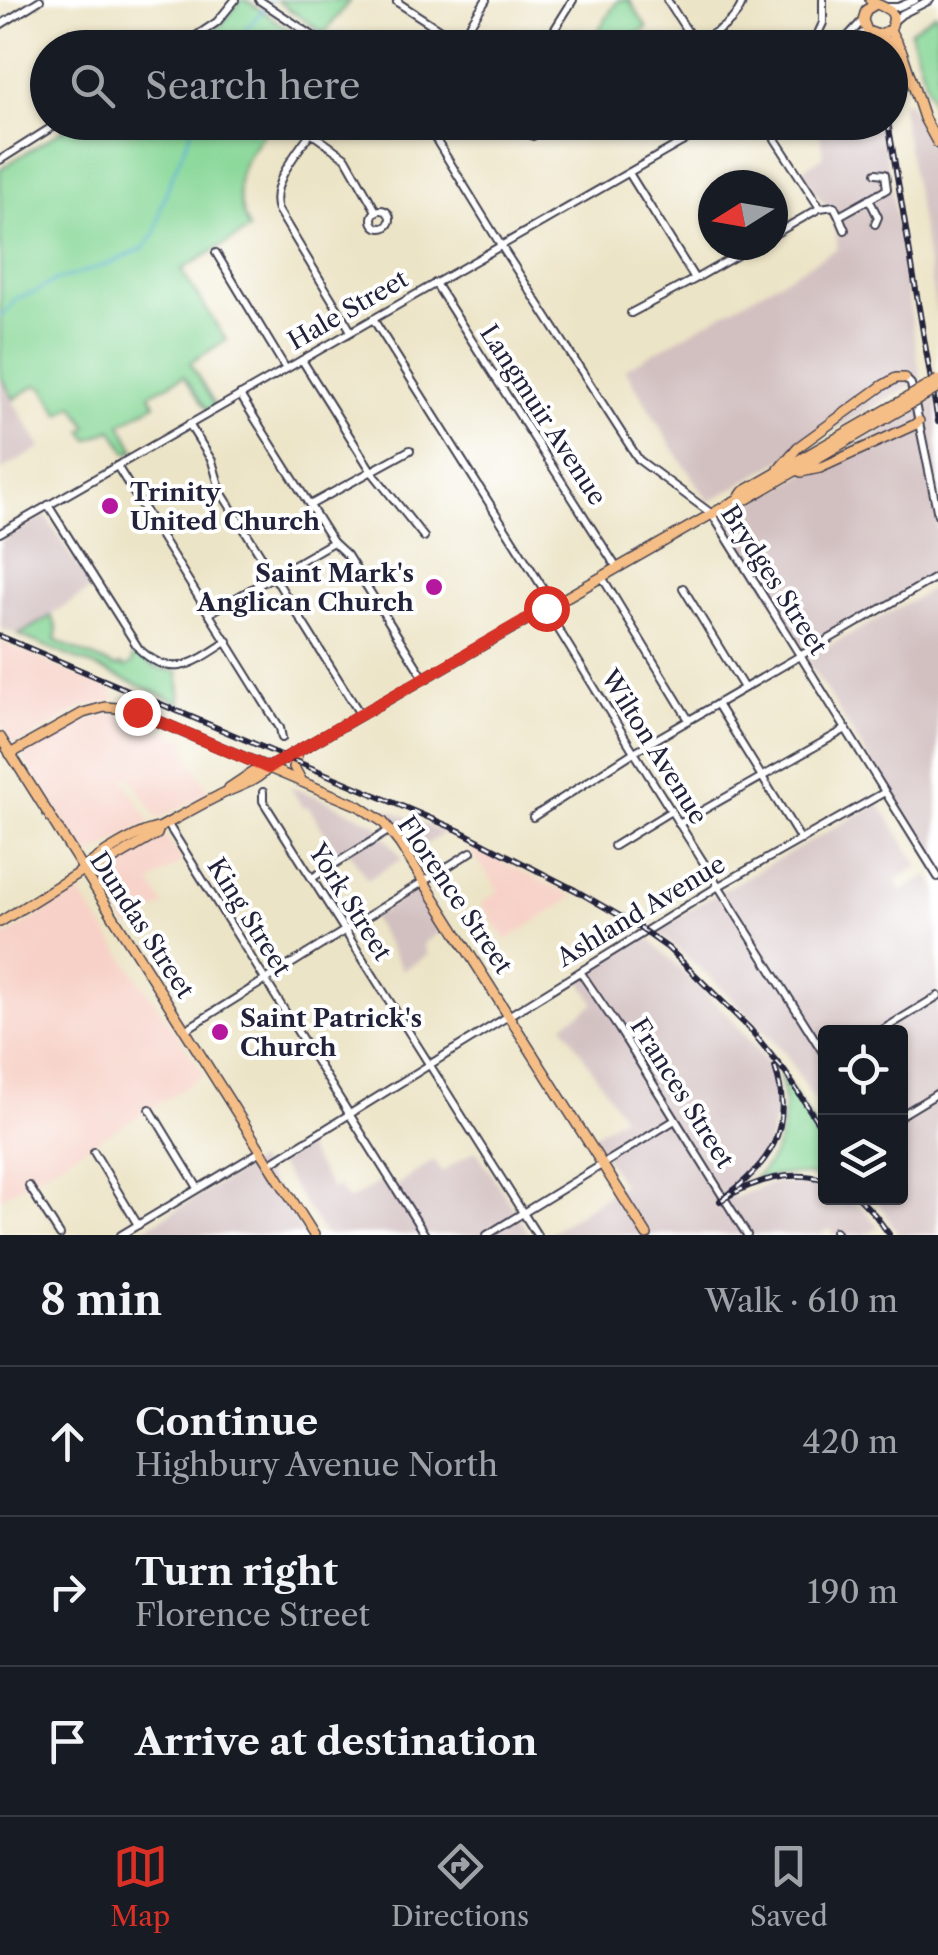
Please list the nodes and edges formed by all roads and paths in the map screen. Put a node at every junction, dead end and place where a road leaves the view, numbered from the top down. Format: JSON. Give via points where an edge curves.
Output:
{"nodes":[{"id":1,"x":40,"y":0,"type":"edge"},
{"id":2,"x":235,"y":0,"type":"edge"},
{"id":3,"x":260,"y":0,"type":"edge"},
{"id":4,"x":398,"y":0,"type":"edge"},
{"id":5,"x":486,"y":0,"type":"edge"},
{"id":6,"x":573,"y":0,"type":"edge"},
{"id":7,"x":668,"y":0,"type":"edge"},
{"id":8,"x":744,"y":0,"type":"edge"},
{"id":9,"x":823,"y":0,"type":"edge"},
{"id":10,"x":914,"y":0,"type":"edge"},
{"id":11,"x":930,"y":0,"type":"edge"},
{"id":12,"x":29,"y":3,"type":"edge"},
{"id":13,"x":870,"y":7,"type":"edge"},
{"id":14,"x":0,"y":25,"type":"edge"},
{"id":15,"x":892,"y":25,"type":"junction"},
{"id":16,"x":205,"y":30,"type":"edge"},
{"id":17,"x":304,"y":30,"type":"edge"},
{"id":18,"x":436,"y":30,"type":"edge"},
{"id":19,"x":467,"y":30,"type":"edge"},
{"id":20,"x":554,"y":30,"type":"edge"},
{"id":21,"x":687,"y":30,"type":"edge"},
{"id":22,"x":717,"y":30,"type":"edge"},
{"id":23,"x":820,"y":30,"type":"edge"},
{"id":24,"x":852,"y":30,"type":"edge"},
{"id":25,"x":885,"y":30,"type":"edge"},
{"id":26,"x":894,"y":30,"type":"edge"},
{"id":27,"x":908,"y":70,"type":"edge"},
{"id":28,"x":32,"y":140,"type":"edge"},
{"id":29,"x":306,"y":140,"type":"edge"},
{"id":30,"x":321,"y":140,"type":"edge"},
{"id":31,"x":436,"y":140,"type":"edge"},
{"id":32,"x":686,"y":140,"type":"edge"},
{"id":33,"x":776,"y":140,"type":"edge"},
{"id":34,"x":682,"y":142,"type":"joint"},
{"id":35,"x":938,"y":144,"type":"edge"},
{"id":36,"x":0,"y":160,"type":"edge"},
{"id":37,"x":629,"y":173,"type":"junction"},
{"id":38,"x":876,"y":173,"type":"dead end"},
{"id":39,"x":870,"y":199,"type":"junction"},
{"id":40,"x":820,"y":208,"type":"junction"},
{"id":41,"x":376,"y":212,"type":"dead end"},
{"id":42,"x":840,"y":216,"type":"junction"},
{"id":43,"x":875,"y":224,"type":"dead end"},
{"id":44,"x":788,"y":226,"type":"edge"},
{"id":45,"x":845,"y":230,"type":"dead end"},
{"id":46,"x":501,"y":246,"type":"junction"},
{"id":47,"x":216,"y":253,"type":"dead end"},
{"id":48,"x":729,"y":260,"type":"edge"},
{"id":49,"x":695,"y":279,"type":"junction"},
{"id":50,"x":435,"y":283,"type":"junction"},
{"id":51,"x":631,"y":313,"type":"dead end"},
{"id":52,"x":373,"y":319,"type":"junction"},
{"id":53,"x":351,"y":331,"type":"junction"},
{"id":54,"x":302,"y":360,"type":"junction"},
{"id":55,"x":286,"y":369,"type":"junction"},
{"id":56,"x":905,"y":378,"type":"joint"},
{"id":57,"x":938,"y":380,"type":"edge"},
{"id":58,"x":938,"y":388,"type":"edge"},
{"id":59,"x":240,"y":395,"type":"junction"},
{"id":60,"x":899,"y":406,"type":"junction"},
{"id":61,"x":918,"y":420,"type":"junction"},
{"id":62,"x":189,"y":424,"type":"junction"},
{"id":63,"x":905,"y":429,"type":"junction"},
{"id":64,"x":922,"y":435,"type":"junction"},
{"id":65,"x":410,"y":450,"type":"dead end"},
{"id":66,"x":117,"y":466,"type":"junction"},
{"id":67,"x":372,"y":472,"type":"junction"},
{"id":68,"x":774,"y":475,"type":"junction"},
{"id":69,"x":789,"y":475,"type":"junction"},
{"id":70,"x":738,"y":499,"type":"junction"},
{"id":71,"x":48,"y":505,"type":"junction"},
{"id":72,"x":310,"y":505,"type":"junction"},
{"id":73,"x":712,"y":514,"type":"junction"},
{"id":74,"x":938,"y":515,"type":"edge"},
{"id":75,"x":0,"y":533,"type":"edge"},
{"id":76,"x":424,"y":537,"type":"dead end"},
{"id":77,"x":333,"y":542,"type":"junction"},
{"id":78,"x":616,"y":568,"type":"junction"},
{"id":79,"x":274,"y":576,"type":"junction"},
{"id":80,"x":938,"y":576,"type":"edge"},
{"id":81,"x":602,"y":577,"type":"junction"},
{"id":82,"x":683,"y":588,"type":"dead end"},
{"id":83,"x":550,"y":606,"type":"junction"},
{"id":84,"x":210,"y":613,"type":"junction"},
{"id":85,"x":228,"y":641,"type":"junction"},
{"id":86,"x":800,"y":656,"type":"junction"},
{"id":87,"x":424,"y":678,"type":"junction"},
{"id":88,"x":744,"y":688,"type":"junction"},
{"id":89,"x":717,"y":704,"type":"junction"},
{"id":90,"x":360,"y":714,"type":"junction"},
{"id":91,"x":689,"y":720,"type":"junction"},
{"id":92,"x":846,"y":730,"type":"junction"},
{"id":93,"x":0,"y":737,"type":"edge"},
{"id":94,"x":282,"y":738,"type":"dead end"},
{"id":95,"x":298,"y":751,"type":"junction"},
{"id":96,"x":634,"y":752,"type":"junction"},
{"id":97,"x":10,"y":754,"type":"junction"},
{"id":98,"x":268,"y":768,"type":"junction"},
{"id":99,"x":762,"y":776,"type":"junction"},
{"id":100,"x":302,"y":781,"type":"junction"},
{"id":101,"x":263,"y":792,"type":"dead end"},
{"id":102,"x":885,"y":792,"type":"junction"},
{"id":103,"x":670,"y":811,"type":"junction"},
{"id":104,"x":533,"y":817,"type":"dead end"},
{"id":105,"x":679,"y":824,"type":"junction"},
{"id":106,"x":163,"y":825,"type":"junction"},
{"id":107,"x":390,"y":830,"type":"junction"},
{"id":108,"x":801,"y":840,"type":"junction"},
{"id":109,"x":614,"y":846,"type":"dead end"},
{"id":110,"x":471,"y":852,"type":"dead end"},
{"id":111,"x":83,"y":870,"type":"junction"},
{"id":112,"x":938,"y":877,"type":"edge"},
{"id":113,"x":312,"y":878,"type":"junction"},
{"id":114,"x":424,"y":882,"type":"junction"},
{"id":115,"x":717,"y":886,"type":"junction"},
{"id":116,"x":0,"y":922,"type":"edge"},
{"id":117,"x":345,"y":930,"type":"junction"},
{"id":118,"x":581,"y":972,"type":"junction"},
{"id":119,"x":264,"y":981,"type":"junction"},
{"id":120,"x":938,"y":996,"type":"edge"},
{"id":121,"x":510,"y":1016,"type":"junction"},
{"id":122,"x":890,"y":1025,"type":"edge"},
{"id":123,"x":185,"y":1030,"type":"junction"},
{"id":124,"x":818,"y":1044,"type":"edge"},
{"id":125,"x":430,"y":1065,"type":"junction"},
{"id":126,"x":938,"y":1093,"type":"edge"},
{"id":127,"x":150,"y":1109,"type":"dead end"},
{"id":128,"x":348,"y":1114,"type":"junction"},
{"id":129,"x":902,"y":1115,"type":"edge"},
{"id":130,"x":675,"y":1120,"type":"junction"},
{"id":131,"x":260,"y":1150,"type":"junction"},
{"id":132,"x":94,"y":1152,"type":"dead end"},
{"id":133,"x":269,"y":1164,"type":"junction"},
{"id":134,"x":602,"y":1164,"type":"junction"},
{"id":135,"x":29,"y":1186,"type":"dead end"},
{"id":136,"x":198,"y":1188,"type":"junction"},
{"id":137,"x":523,"y":1212,"type":"junction"},
{"id":138,"x":138,"y":1225,"type":"junction"},
{"id":139,"x":60,"y":1235,"type":"edge"},
{"id":140,"x":121,"y":1235,"type":"edge"},
{"id":141,"x":314,"y":1235,"type":"edge"},
{"id":142,"x":425,"y":1235,"type":"edge"},
{"id":143,"x":487,"y":1235,"type":"edge"},
{"id":144,"x":536,"y":1235,"type":"edge"},
{"id":145,"x":647,"y":1235,"type":"edge"},
{"id":146,"x":747,"y":1235,"type":"edge"}],
"edges":[{"from":1,"to":12,"type":"street"},
{"from":2,"to":16,"type":"street"},
{"from":3,"to":17,"type":"street"},
{"from":4,"to":18,"type":"street"},
{"from":5,"to":19,"type":"street"},
{"from":6,"to":20,"type":"street"},
{"from":7,"to":21,"type":"street"},
{"from":8,"to":22,"type":"street","via":[[739,14]]},
{"from":9,"to":23,"type":"street"},
{"from":10,"to":13,"type":"street"},
{"from":11,"to":15,"type":"street"},
{"from":12,"to":14,"type":"street"},
{"from":13,"to":15,"type":"main road","via":[[892,13]]},
{"from":13,"to":24,"type":"street"},
{"from":15,"to":25,"type":"main road"},
{"from":15,"to":26,"type":"main road"},
{"from":27,"to":35,"type":"main road"},
{"from":28,"to":36,"type":"street"},
{"from":29,"to":53,"type":"street","via":[[280,179],[275,201]]},
{"from":30,"to":41,"type":"street","via":[[346,158]]},
{"from":31,"to":46,"type":"street","name":"Brydges Street"},
{"from":32,"to":34,"type":"street","name":"Hale Street"},
{"from":33,"to":40,"type":"street"},
{"from":34,"to":37,"type":"street","name":"Hale Street"},
{"from":37,"to":46,"type":"street","name":"Hale Street"},
{"from":37,"to":49,"type":"street"},
{"from":38,"to":39,"type":"street","via":[[885,174],[887,189]]},
{"from":39,"to":42,"type":"street"},
{"from":39,"to":43,"type":"street"},
{"from":40,"to":42,"type":"street","via":[[834,206]]},
{"from":40,"to":44,"type":"street"},
{"from":42,"to":45,"type":"street"},
{"from":46,"to":50,"type":"street","name":"Hale Street"},
{"from":46,"to":73,"type":"street","name":"Brydges Street","via":[[639,460]]},
{"from":47,"to":55,"type":"street"},
{"from":48,"to":49,"type":"street"},
{"from":49,"to":51,"type":"street"},
{"from":50,"to":52,"type":"street","name":"Hale Street"},
{"from":50,"to":78,"type":"street","name":"Langmuir Avenue"},
{"from":52,"to":53,"type":"street","name":"Hale Street"},
{"from":52,"to":83,"type":"street","name":"Wilton Avenue"},
{"from":53,"to":54,"type":"street","name":"Hale Street"},
{"from":54,"to":55,"type":"street","name":"Hale Street"},
{"from":54,"to":67,"type":"street"},
{"from":55,"to":59,"type":"street","name":"Hale Street"},
{"from":56,"to":61,"type":"street"},
{"from":56,"to":68,"type":"main road","via":[[888,383],[798,448]]},
{"from":57,"to":60,"type":"main road","bridge":true},
{"from":58,"to":60,"type":"main road","bridge":true},
{"from":59,"to":62,"type":"street","name":"Hale Street"},
{"from":59,"to":72,"type":"street"},
{"from":60,"to":68,"type":"main road"},
{"from":60,"to":69,"type":"main road"},
{"from":61,"to":63,"type":"main road"},
{"from":61,"to":64,"type":"street"},
{"from":62,"to":66,"type":"street","name":"Hale Street"},
{"from":62,"to":79,"type":"street"},
{"from":63,"to":64,"type":"main road"},
{"from":63,"to":69,"type":"main road"},
{"from":64,"to":74,"type":"street"},
{"from":65,"to":67,"type":"street"},
{"from":66,"to":71,"type":"street","name":"Hale Street"},
{"from":66,"to":84,"type":"street"},
{"from":67,"to":72,"type":"street"},
{"from":67,"to":76,"type":"street"},
{"from":68,"to":70,"type":"main road"},
{"from":69,"to":70,"type":"main road"},
{"from":70,"to":73,"type":"main road"},
{"from":71,"to":75,"type":"street","name":"Hale Street"},
{"from":71,"to":85,"type":"street","via":[[150,659],[179,668]]},
{"from":72,"to":77,"type":"street"},
{"from":73,"to":78,"type":"main road"},
{"from":73,"to":86,"type":"street","name":"Brydges Street"},
{"from":77,"to":79,"type":"street"},
{"from":77,"to":87,"type":"street"},
{"from":78,"to":81,"type":"main road"},
{"from":79,"to":84,"type":"street"},
{"from":79,"to":90,"type":"street"},
{"from":80,"to":86,"type":"street"},
{"from":81,"to":83,"type":"main road"},
{"from":81,"to":91,"type":"street"},
{"from":82,"to":88,"type":"street"},
{"from":83,"to":87,"type":"main road"},
{"from":83,"to":96,"type":"street","name":"Wilton Avenue"},
{"from":84,"to":85,"type":"street"},
{"from":85,"to":94,"type":"street"},
{"from":86,"to":88,"type":"street"},
{"from":86,"to":92,"type":"street","name":"Brydges Street"},
{"from":87,"to":90,"type":"main road"},
{"from":88,"to":89,"type":"street"},
{"from":89,"to":91,"type":"street"},
{"from":89,"to":99,"type":"street"},
{"from":90,"to":95,"type":"main road"},
{"from":91,"to":96,"type":"street"},
{"from":92,"to":99,"type":"street"},
{"from":92,"to":102,"type":"street","name":"Brydges Street"},
{"from":93,"to":97,"type":"main road","name":"Dundas Street"},
{"from":95,"to":98,"type":"main road"},
{"from":95,"to":100,"type":"main road","via":[[294,767]]},
{"from":96,"to":103,"type":"street","name":"Wilton Avenue"},
{"from":96,"to":104,"type":"street"},
{"from":97,"to":98,"type":"main road","name":"Florence Street","via":[[105,707],[130,710]]},
{"from":97,"to":111,"type":"main road","name":"Dundas Street"},
{"from":98,"to":100,"type":"main road","name":"Florence Street"},
{"from":98,"to":106,"type":"main road"},
{"from":99,"to":105,"type":"street"},
{"from":99,"to":108,"type":"street"},
{"from":100,"to":107,"type":"main road","name":"Florence Street","via":[[359,806]]},
{"from":101,"to":113,"type":"street","name":"York Street"},
{"from":102,"to":108,"type":"street","name":"Ashland Avenue"},
{"from":102,"to":112,"type":"street","name":"Brydges Street"},
{"from":103,"to":105,"type":"street","name":"Wilton Avenue"},
{"from":103,"to":109,"type":"street"},
{"from":105,"to":115,"type":"street","name":"Wilton Avenue"},
{"from":106,"to":111,"type":"main road"},
{"from":106,"to":119,"type":"street","name":"King Street"},
{"from":107,"to":113,"type":"street"},
{"from":107,"to":114,"type":"main road","name":"Florence Street"},
{"from":108,"to":115,"type":"street","name":"Ashland Avenue"},
{"from":110,"to":114,"type":"street"},
{"from":111,"to":116,"type":"main road"},
{"from":111,"to":123,"type":"main road","name":"Dundas Street"},
{"from":113,"to":117,"type":"street","name":"York Street"},
{"from":114,"to":117,"type":"street"},
{"from":114,"to":121,"type":"main road","name":"Florence Street"},
{"from":115,"to":118,"type":"street","name":"Ashland Avenue"},
{"from":115,"to":124,"type":"street","name":"Wilton Avenue"},
{"from":117,"to":119,"type":"street"},
{"from":117,"to":125,"type":"street","name":"York Street"},
{"from":118,"to":121,"type":"street","name":"Ashland Avenue"},
{"from":118,"to":130,"type":"street","name":"Frances Street"},
{"from":119,"to":123,"type":"street"},
{"from":119,"to":128,"type":"street","name":"King Street"},
{"from":120,"to":122,"type":"street"},
{"from":121,"to":125,"type":"street","name":"Ashland Avenue"},
{"from":121,"to":134,"type":"main road","name":"Florence Street"},
{"from":123,"to":131,"type":"main road","name":"Dundas Street"},
{"from":125,"to":128,"type":"street","name":"Ashland Avenue"},
{"from":125,"to":137,"type":"street","name":"York Street"},
{"from":126,"to":129,"type":"street"},
{"from":127,"to":136,"type":"street"},
{"from":128,"to":133,"type":"street","name":"Ashland Avenue"},
{"from":128,"to":142,"type":"street","name":"King Street"},
{"from":130,"to":134,"type":"street"},
{"from":130,"to":146,"type":"street","name":"Frances Street"},
{"from":131,"to":133,"type":"main road","name":"Dundas Street"},
{"from":131,"to":136,"type":"street"},
{"from":132,"to":138,"type":"street"},
{"from":133,"to":141,"type":"main road","name":"Dundas Street"},
{"from":134,"to":137,"type":"street"},
{"from":134,"to":145,"type":"main road","name":"Florence Street"},
{"from":135,"to":139,"type":"street"},
{"from":136,"to":138,"type":"street"},
{"from":137,"to":143,"type":"street"},
{"from":137,"to":144,"type":"street","name":"York Street"},
{"from":138,"to":140,"type":"street"}]}
